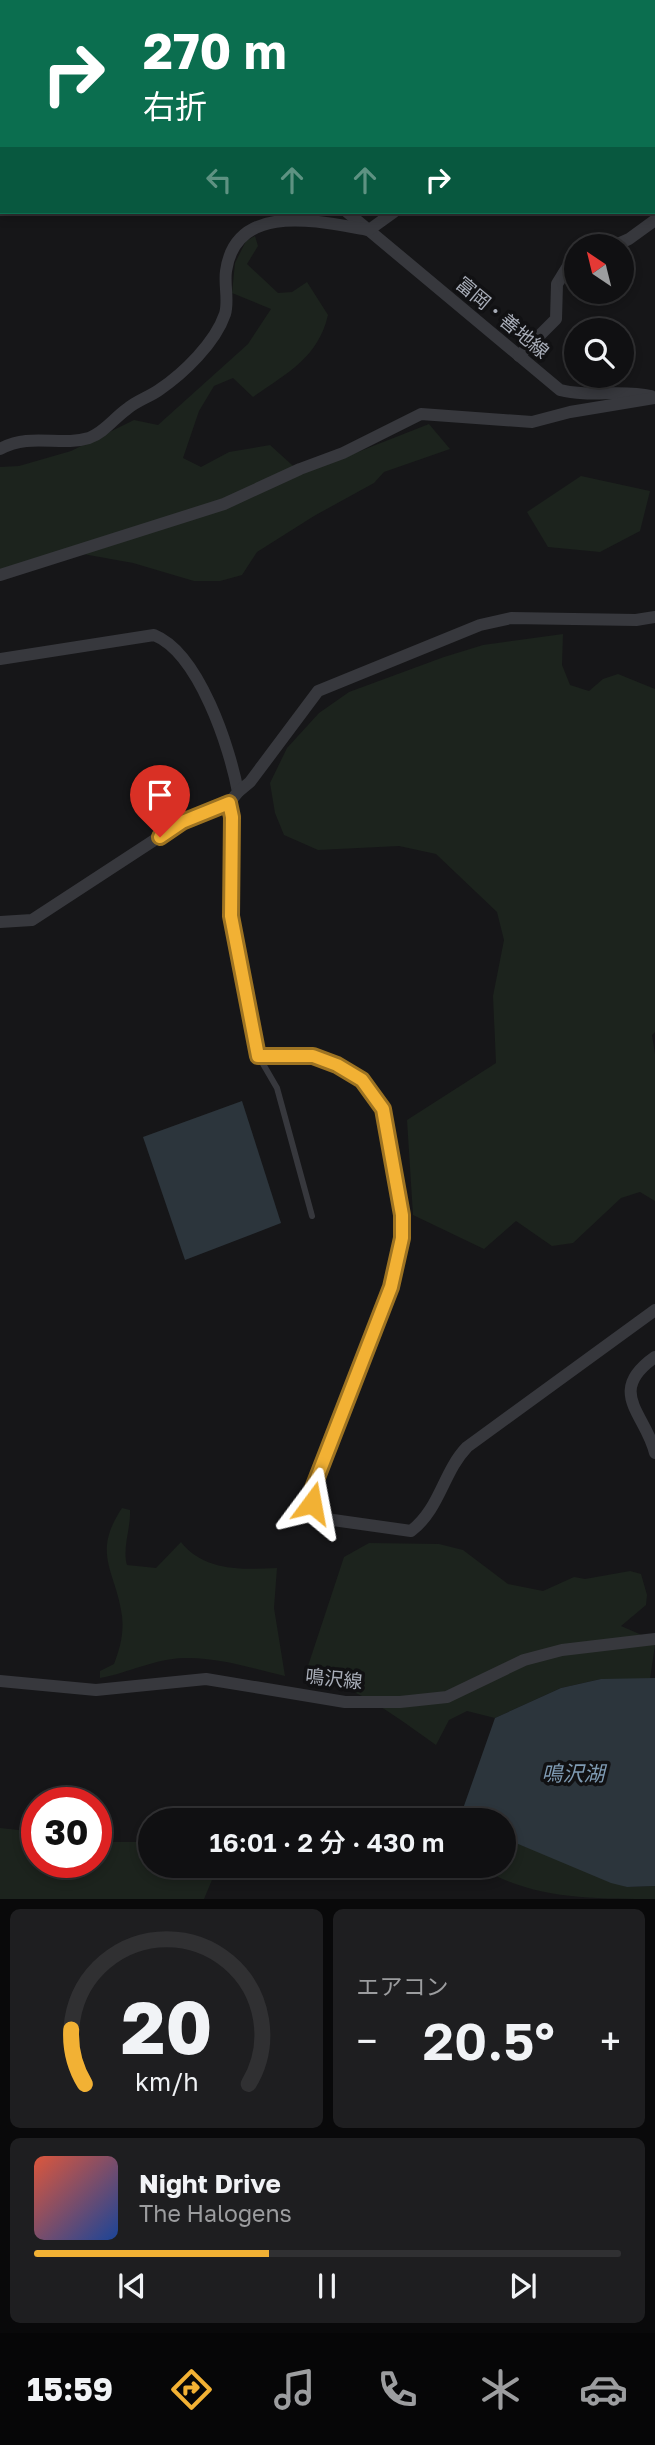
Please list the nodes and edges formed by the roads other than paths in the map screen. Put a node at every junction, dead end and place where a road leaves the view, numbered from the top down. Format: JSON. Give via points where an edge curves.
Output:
{"nodes":[{"id":1,"x":349,"y":214,"type":"edge"},
{"id":2,"x":391,"y":214,"type":"edge"},
{"id":3,"x":655,"y":220,"type":"edge"},
{"id":4,"x":369,"y":230,"type":"junction"},
{"id":5,"x":634,"y":235,"type":"edge"},
{"id":6,"x":564,"y":273,"type":"edge"},
{"id":7,"x":520,"y":356,"type":"junction"},
{"id":8,"x":655,"y":397,"type":"edge"},
{"id":9,"x":0,"y":449,"type":"edge"},
{"id":10,"x":0,"y":575,"type":"edge"},
{"id":11,"x":655,"y":617,"type":"edge"},
{"id":12,"x":0,"y":659,"type":"edge"},
{"id":13,"x":238,"y":792,"type":"junction"},
{"id":14,"x":229,"y":803,"type":"junction"},
{"id":15,"x":0,"y":922,"type":"edge"},
{"id":16,"x":258,"y":1056,"type":"junction"},
{"id":17,"x":312,"y":1216,"type":"dead end"},
{"id":18,"x":655,"y":1310,"type":"edge"},
{"id":19,"x":655,"y":1357,"type":"edge"},
{"id":20,"x":655,"y":1453,"type":"edge"},
{"id":21,"x":655,"y":1639,"type":"edge"},
{"id":22,"x":0,"y":1681,"type":"edge"}],
"edges":[{"from":1,"to":4,"type":"street","name":"富岡・善地線"},
{"from":2,"to":4,"type":"street"},
{"from":3,"to":5,"type":"street"},
{"from":4,"to":7,"type":"street","name":"富岡・善地線"},
{"from":4,"to":9,"type":"street","via":[[279,219],[244,234],[226,271],[226,312],[201,353],[102,432],[86,439],[29,439]]},
{"from":6,"to":7,"type":"street","via":[[557,284],[556,319]]},
{"from":7,"to":8,"type":"street","name":"富岡・善地線","via":[[560,390],[576,395],[635,392]]},
{"from":8,"to":10,"type":"street","via":[[532,422],[421,414],[224,504]]},
{"from":11,"to":13,"type":"street","via":[[510,618],[480,625],[318,691]]},
{"from":12,"to":13,"type":"street","via":[[154,635],[163,638],[182,656],[201,689],[232,760]]},
{"from":13,"to":14,"type":"street"},
{"from":14,"to":15,"type":"street","via":[[182,822],[32,920]]},
{"from":14,"to":16,"type":"street","via":[[231,916]]},
{"from":16,"to":17,"type":"lane","via":[[277,1088]]},
{"from":16,"to":18,"type":"street","via":[[313,1056],[362,1080],[383,1109],[402,1215],[391,1287],[313,1488],[312,1503],[327,1519],[411,1531],[432,1510],[457,1457],[467,1447]]},
{"from":19,"to":20,"type":"street","via":[[633,1381],[629,1399]]},
{"from":21,"to":22,"type":"street","name":"鳴沢線","via":[[562,1650],[524,1660],[447,1698],[400,1702],[345,1702],[206,1679],[96,1690]]}]}
